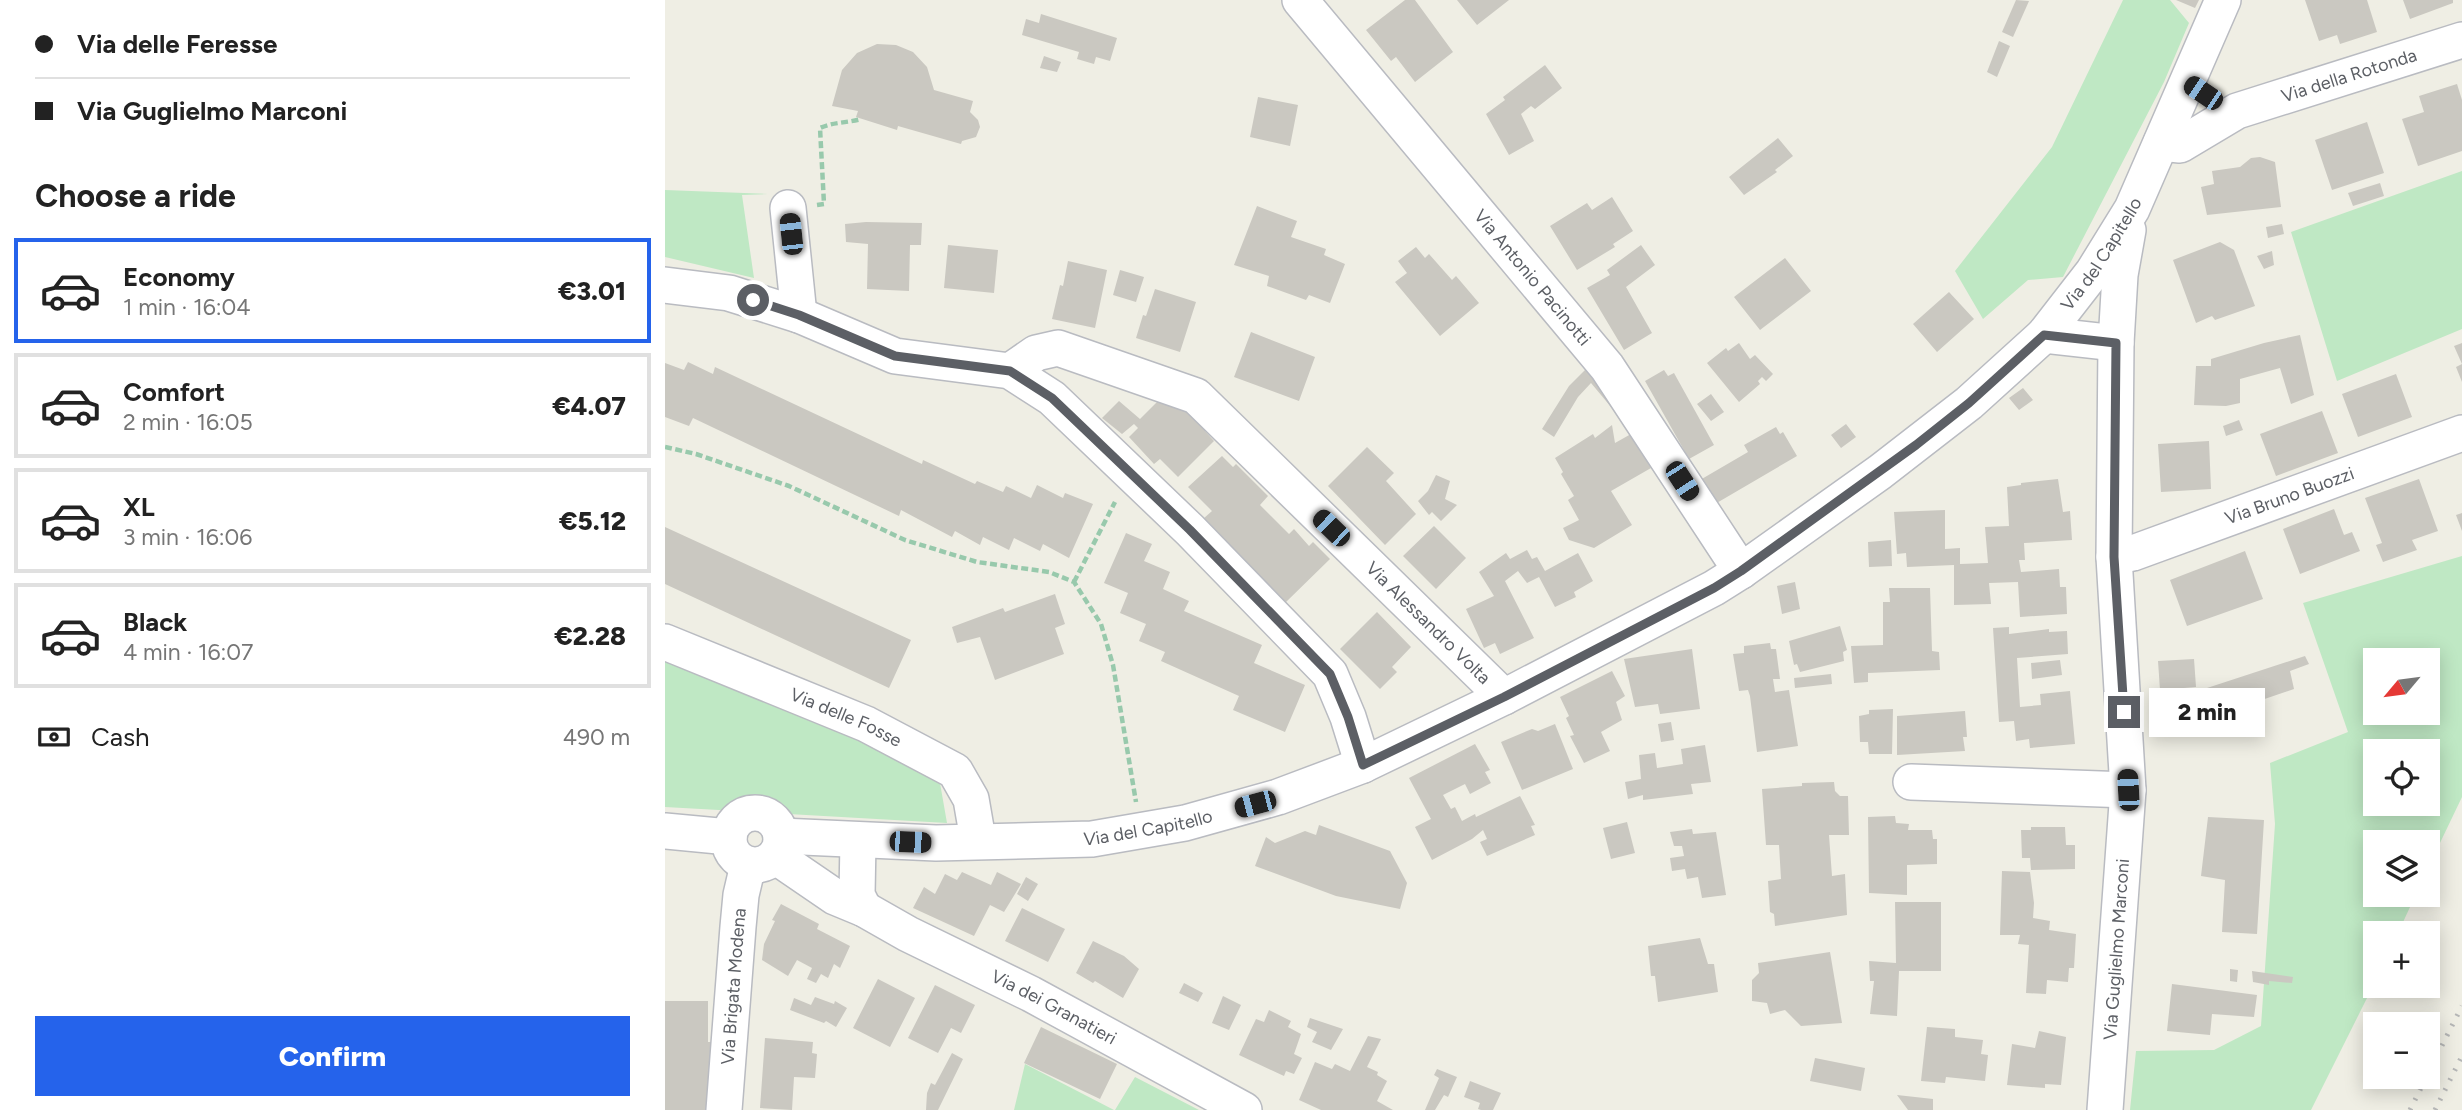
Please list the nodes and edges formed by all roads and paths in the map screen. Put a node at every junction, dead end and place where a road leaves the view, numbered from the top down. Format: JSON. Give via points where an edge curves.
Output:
{"nodes":[{"id":1,"x":1300,"y":0,"type":"edge"},
{"id":2,"x":2223,"y":0,"type":"edge"},
{"id":3,"x":2462,"y":40,"type":"edge"},
{"id":4,"x":2188,"y":83,"type":"junction"},
{"id":5,"x":2237,"y":111,"type":"junction"},
{"id":6,"x":861,"y":119,"type":"dead end"},
{"id":7,"x":2161,"y":143,"type":"junction"},
{"id":8,"x":788,"y":208,"type":"joint"},
{"id":9,"x":2132,"y":209,"type":"junction"},
{"id":10,"x":665,"y":285,"type":"edge"},
{"id":11,"x":799,"y":315,"type":"junction"},
{"id":12,"x":2044,"y":335,"type":"junction"},
{"id":13,"x":2116,"y":343,"type":"junction"},
{"id":14,"x":1010,"y":371,"type":"junction"},
{"id":15,"x":2462,"y":433,"type":"edge"},
{"id":16,"x":665,"y":447,"type":"edge"},
{"id":17,"x":1130,"y":472,"type":"junction"},
{"id":18,"x":2114,"y":557,"type":"junction"},
{"id":19,"x":1741,"y":571,"type":"junction"},
{"id":20,"x":1074,"y":582,"type":"junction"},
{"id":21,"x":665,"y":642,"type":"edge"},
{"id":22,"x":1504,"y":697,"type":"junction"},
{"id":23,"x":1363,"y":765,"type":"junction"},
{"id":24,"x":1911,"y":782,"type":"dead end"},
{"id":25,"x":2128,"y":790,"type":"junction"},
{"id":26,"x":665,"y":831,"type":"edge"},
{"id":27,"x":1141,"y":831,"type":"junction"},
{"id":28,"x":858,"y":841,"type":"junction"},
{"id":29,"x":975,"y":841,"type":"junction"},
{"id":30,"x":758,"y":848,"type":"junction"},
{"id":31,"x":864,"y":909,"type":"junction"},
{"id":32,"x":724,"y":1110,"type":"edge"},
{"id":33,"x":1244,"y":1110,"type":"edge"},
{"id":34,"x":2105,"y":1110,"type":"edge"}],
"edges":[{"from":1,"to":19,"type":"street","name":"Via Antonio Pacinotti","via":[[1607,367]]},
{"from":2,"to":4,"type":"street","name":"Via del Capitello"},
{"from":3,"to":5,"type":"street","name":"Via della Rotonda"},
{"from":4,"to":5,"type":"street"},
{"from":4,"to":7,"type":"street","name":"Via del Capitello"},
{"from":5,"to":7,"type":"street","name":"Via della Rotonda","via":[[2180,145]]},
{"from":6,"to":8,"type":"path","via":[[820,128],[824,204]]},
{"from":7,"to":9,"type":"street","name":"Via del Capitello"},
{"from":8,"to":11,"type":"street"},
{"from":9,"to":12,"type":"street","name":"Via del Capitello","via":[[2093,272]]},
{"from":9,"to":13,"type":"street","name":"Via Guglielmo Marconi","via":[[2120,275]]},
{"from":10,"to":11,"type":"street","via":[[729,293]]},
{"from":11,"to":14,"type":"street","via":[[895,356]]},
{"from":12,"to":13,"type":"street"},
{"from":12,"to":19,"type":"street","name":"Via del Capitello","via":[[1969,403]]},
{"from":13,"to":18,"type":"street","name":"Via Guglielmo Marconi"},
{"from":14,"to":17,"type":"street","via":[[1052,398]]},
{"from":14,"to":22,"type":"street","name":"Via Alessandro Volta","via":[[1036,353],[1058,348],[1196,396]]},
{"from":15,"to":18,"type":"street","name":"Via Bruno Buozzi"},
{"from":16,"to":20,"type":"path","via":[[789,485],[905,540],[977,562],[1049,572]]},
{"from":17,"to":20,"type":"path"},
{"from":17,"to":23,"type":"street","via":[[1330,674]]},
{"from":18,"to":25,"type":"street","name":"Via Guglielmo Marconi"},
{"from":19,"to":22,"type":"street","name":"Via del Capitello"},
{"from":20,"to":27,"type":"path","via":[[1101,624],[1113,665]]},
{"from":21,"to":29,"type":"street","name":"Via delle Fosse","via":[[866,724],[955,771],[971,799]]},
{"from":22,"to":23,"type":"street","name":"Via del Capitello"},
{"from":23,"to":27,"type":"street","name":"Via del Capitello","via":[[1278,797]]},
{"from":24,"to":25,"type":"street"},
{"from":25,"to":34,"type":"street","name":"Via Guglielmo Marconi"},
{"from":26,"to":30,"type":"street","name":"Via del Capitello"},
{"from":27,"to":29,"type":"street","name":"Via del Capitello","via":[[1092,839]]},
{"from":28,"to":29,"type":"street","name":"Via del Capitello"},
{"from":28,"to":30,"type":"street","name":"Via del Capitello"},
{"from":28,"to":31,"type":"street","via":[[856,895]]},
{"from":30,"to":31,"type":"street","name":"Via dei Granatieri","via":[[835,897]]},
{"from":30,"to":32,"type":"street","name":"Via Brigata Modena","via":[[741,895]]},
{"from":31,"to":33,"type":"street","name":"Via dei Granatieri"}]}
